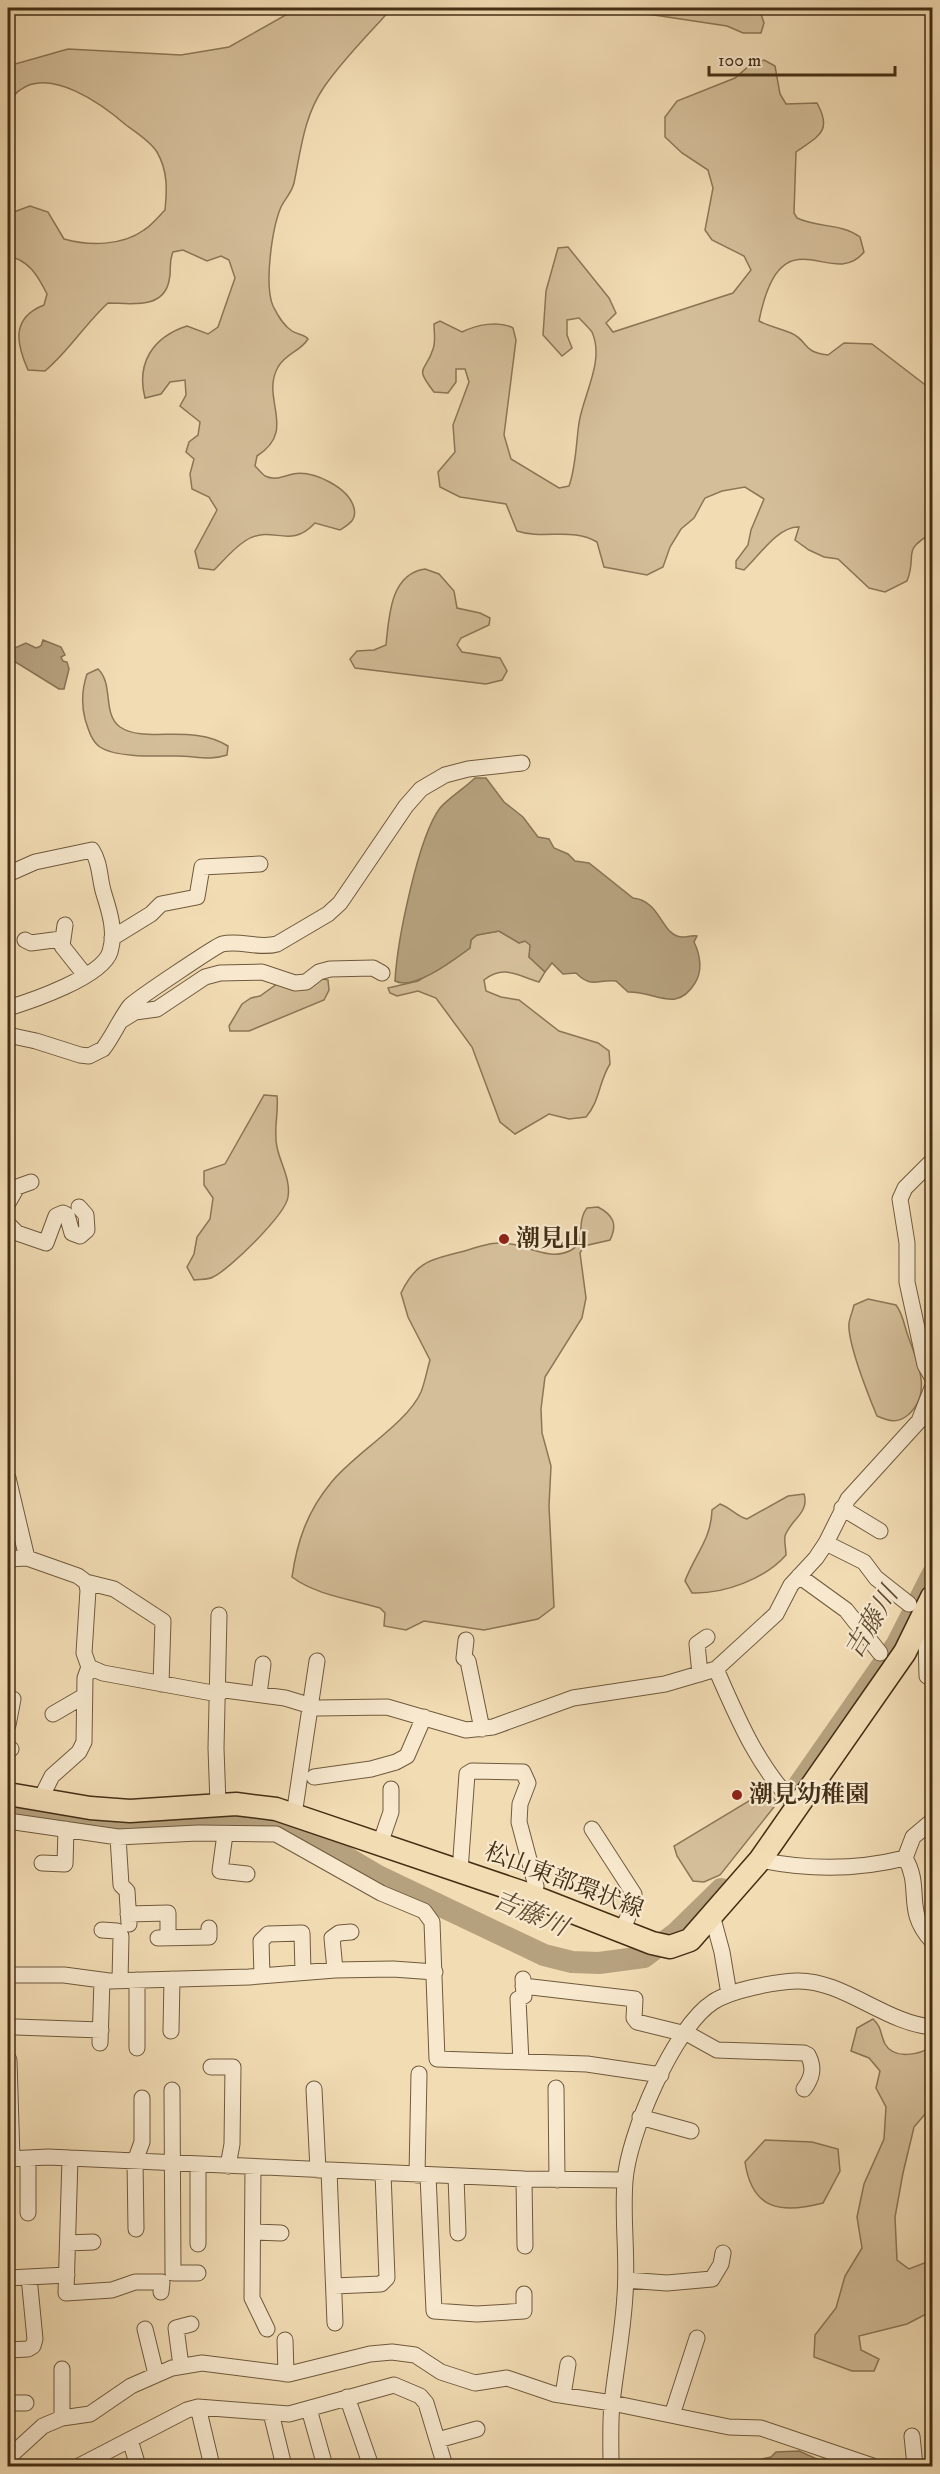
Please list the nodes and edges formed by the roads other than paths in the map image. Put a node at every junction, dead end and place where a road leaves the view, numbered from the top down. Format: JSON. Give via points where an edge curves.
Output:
{"nodes":[{"id":1,"x":522,"y":764,"type":"dead end"},
{"id":2,"x":260,"y":864,"type":"dead end"},
{"id":3,"x":8,"y":874,"type":"edge"},
{"id":4,"x":112,"y":938,"type":"junction"},
{"id":5,"x":25,"y":940,"type":"dead end"},
{"id":6,"x":382,"y":973,"type":"dead end"},
{"id":7,"x":85,"y":975,"type":"junction"},
{"id":8,"x":8,"y":1008,"type":"edge"},
{"id":9,"x":122,"y":1020,"type":"junction"},
{"id":10,"x":8,"y":1035,"type":"edge"},
{"id":11,"x":933,"y":1161,"type":"edge"},
{"id":12,"x":31,"y":1182,"type":"dead end"},
{"id":13,"x":8,"y":1203,"type":"edge"},
{"id":14,"x":79,"y":1207,"type":"dead end"},
{"id":15,"x":8,"y":1224,"type":"edge"},
{"id":16,"x":933,"y":1377,"type":"edge"},
{"id":17,"x":933,"y":1388,"type":"edge"},
{"id":18,"x":8,"y":1478,"type":"edge"},
{"id":19,"x":842,"y":1508,"type":"junction"},
{"id":20,"x":880,"y":1531,"type":"dead end"},
{"id":21,"x":826,"y":1542,"type":"junction"},
{"id":22,"x":27,"y":1558,"type":"junction"},
{"id":23,"x":8,"y":1559,"type":"edge"},
{"id":24,"x":799,"y":1576,"type":"junction"},
{"id":25,"x":86,"y":1582,"type":"junction"},
{"id":26,"x":933,"y":1597,"type":"edge"},
{"id":27,"x":909,"y":1604,"type":"dead end"},
{"id":28,"x":219,"y":1615,"type":"dead end"},
{"id":29,"x":707,"y":1637,"type":"dead end"},
{"id":30,"x":924,"y":1637,"type":"edge"},
{"id":31,"x":466,"y":1640,"type":"dead end"},
{"id":32,"x":880,"y":1653,"type":"dead end"},
{"id":33,"x":317,"y":1661,"type":"dead end"},
{"id":34,"x":263,"y":1664,"type":"dead end"},
{"id":35,"x":89,"y":1667,"type":"junction"},
{"id":36,"x":716,"y":1669,"type":"junction"},
{"id":37,"x":700,"y":1674,"type":"junction"},
{"id":38,"x":933,"y":1679,"type":"edge"},
{"id":39,"x":161,"y":1684,"type":"junction"},
{"id":40,"x":218,"y":1694,"type":"junction"},
{"id":41,"x":259,"y":1694,"type":"junction"},
{"id":42,"x":84,"y":1696,"type":"junction"},
{"id":43,"x":13,"y":1699,"type":"dead end"},
{"id":44,"x":310,"y":1705,"type":"junction"},
{"id":45,"x":53,"y":1714,"type":"dead end"},
{"id":46,"x":424,"y":1717,"type":"junction"},
{"id":47,"x":8,"y":1725,"type":"edge"},
{"id":48,"x":482,"y":1729,"type":"junction"},
{"id":49,"x":314,"y":1777,"type":"dead end"},
{"id":50,"x":391,"y":1789,"type":"dead end"},
{"id":51,"x":8,"y":1794,"type":"edge"},
{"id":52,"x":40,"y":1800,"type":"junction"},
{"id":53,"x":791,"y":1800,"type":"junction"},
{"id":54,"x":218,"y":1804,"type":"junction"},
{"id":55,"x":294,"y":1815,"type":"junction"},
{"id":56,"x":8,"y":1821,"type":"edge"},
{"id":57,"x":933,"y":1821,"type":"edge"},
{"id":58,"x":66,"y":1829,"type":"junction"},
{"id":59,"x":225,"y":1834,"type":"junction"},
{"id":60,"x":591,"y":1835,"type":"dead end"},
{"id":61,"x":118,"y":1836,"type":"junction"},
{"id":62,"x":380,"y":1844,"type":"junction"},
{"id":63,"x":905,"y":1858,"type":"junction"},
{"id":64,"x":760,"y":1860,"type":"junction"},
{"id":65,"x":42,"y":1863,"type":"dead end"},
{"id":66,"x":460,"y":1871,"type":"junction"},
{"id":67,"x":247,"y":1874,"type":"dead end"},
{"id":68,"x":533,"y":1897,"type":"junction"},
{"id":69,"x":712,"y":1916,"type":"junction"},
{"id":70,"x":209,"y":1928,"type":"dead end"},
{"id":71,"x":102,"y":1930,"type":"dead end"},
{"id":72,"x":622,"y":1931,"type":"junction"},
{"id":73,"x":351,"y":1932,"type":"dead end"},
{"id":74,"x":933,"y":1941,"type":"edge"},
{"id":75,"x":334,"y":1970,"type":"junction"},
{"id":76,"x":303,"y":1972,"type":"junction"},
{"id":77,"x":435,"y":1972,"type":"junction"},
{"id":78,"x":8,"y":1975,"type":"edge"},
{"id":79,"x":262,"y":1976,"type":"junction"},
{"id":80,"x":172,"y":1979,"type":"junction"},
{"id":81,"x":102,"y":1980,"type":"junction"},
{"id":82,"x":138,"y":1980,"type":"junction"},
{"id":83,"x":120,"y":1981,"type":"junction"},
{"id":84,"x":729,"y":1994,"type":"junction"},
{"id":85,"x":16,"y":2027,"type":"dead end"},
{"id":86,"x":933,"y":2027,"type":"edge"},
{"id":87,"x":171,"y":2031,"type":"dead end"},
{"id":88,"x":684,"y":2034,"type":"junction"},
{"id":89,"x":138,"y":2048,"type":"dead end"},
{"id":90,"x":12,"y":2060,"type":"edge"},
{"id":91,"x":521,"y":2062,"type":"junction"},
{"id":92,"x":211,"y":2067,"type":"dead end"},
{"id":93,"x":419,"y":2074,"type":"dead end"},
{"id":94,"x":661,"y":2075,"type":"junction"},
{"id":95,"x":556,"y":2088,"type":"dead end"},
{"id":96,"x":314,"y":2089,"type":"dead end"},
{"id":97,"x":804,"y":2089,"type":"dead end"},
{"id":98,"x":172,"y":2090,"type":"dead end"},
{"id":99,"x":142,"y":2098,"type":"dead end"},
{"id":100,"x":640,"y":2117,"type":"junction"},
{"id":101,"x":691,"y":2131,"type":"dead end"},
{"id":102,"x":28,"y":2158,"type":"junction"},
{"id":103,"x":70,"y":2158,"type":"junction"},
{"id":104,"x":10,"y":2159,"type":"edge"},
{"id":105,"x":135,"y":2161,"type":"junction"},
{"id":106,"x":173,"y":2163,"type":"junction"},
{"id":107,"x":198,"y":2164,"type":"junction"},
{"id":108,"x":228,"y":2166,"type":"junction"},
{"id":109,"x":253,"y":2167,"type":"junction"},
{"id":110,"x":323,"y":2170,"type":"junction"},
{"id":111,"x":383,"y":2173,"type":"junction"},
{"id":112,"x":422,"y":2175,"type":"junction"},
{"id":113,"x":456,"y":2176,"type":"junction"},
{"id":114,"x":524,"y":2180,"type":"junction"},
{"id":115,"x":557,"y":2180,"type":"junction"},
{"id":116,"x":625,"y":2180,"type":"junction"},
{"id":117,"x":28,"y":2212,"type":"dead end"},
{"id":118,"x":137,"y":2229,"type":"dead end"},
{"id":119,"x":253,"y":2232,"type":"junction"},
{"id":120,"x":281,"y":2233,"type":"dead end"},
{"id":121,"x":458,"y":2233,"type":"dead end"},
{"id":122,"x":528,"y":2239,"type":"dead end"},
{"id":123,"x":93,"y":2242,"type":"dead end"},
{"id":124,"x":68,"y":2243,"type":"junction"},
{"id":125,"x":198,"y":2244,"type":"dead end"},
{"id":126,"x":723,"y":2253,"type":"dead end"},
{"id":127,"x":67,"y":2275,"type":"junction"},
{"id":128,"x":29,"y":2277,"type":"junction"},
{"id":129,"x":190,"y":2277,"type":"dead end"},
{"id":130,"x":8,"y":2278,"type":"edge"},
{"id":131,"x":626,"y":2280,"type":"junction"},
{"id":132,"x":334,"y":2286,"type":"junction"},
{"id":133,"x":161,"y":2292,"type":"dead end"},
{"id":134,"x":524,"y":2294,"type":"dead end"},
{"id":135,"x":335,"y":2323,"type":"dead end"},
{"id":136,"x":191,"y":2324,"type":"dead end"},
{"id":137,"x":144,"y":2329,"type":"dead end"},
{"id":138,"x":267,"y":2329,"type":"dead end"},
{"id":139,"x":697,"y":2338,"type":"dead end"},
{"id":140,"x":285,"y":2340,"type":"dead end"},
{"id":141,"x":8,"y":2350,"type":"edge"},
{"id":142,"x":568,"y":2364,"type":"dead end"},
{"id":143,"x":181,"y":2366,"type":"junction"},
{"id":144,"x":62,"y":2369,"type":"dead end"},
{"id":145,"x":156,"y":2374,"type":"junction"},
{"id":146,"x":286,"y":2374,"type":"junction"},
{"id":147,"x":563,"y":2395,"type":"junction"},
{"id":148,"x":347,"y":2397,"type":"junction"},
{"id":149,"x":8,"y":2403,"type":"edge"},
{"id":150,"x":26,"y":2403,"type":"dead end"},
{"id":151,"x":612,"y":2403,"type":"junction"},
{"id":152,"x":198,"y":2407,"type":"junction"},
{"id":153,"x":309,"y":2409,"type":"junction"},
{"id":154,"x":271,"y":2414,"type":"junction"},
{"id":155,"x":672,"y":2415,"type":"junction"},
{"id":156,"x":62,"y":2418,"type":"junction"},
{"id":157,"x":477,"y":2429,"type":"dead end"},
{"id":158,"x":912,"y":2436,"type":"dead end"},
{"id":159,"x":130,"y":2440,"type":"junction"},
{"id":160,"x":438,"y":2440,"type":"junction"},
{"id":161,"x":8,"y":2458,"type":"edge"},
{"id":162,"x":80,"y":2466,"type":"edge"},
{"id":163,"x":138,"y":2466,"type":"edge"},
{"id":164,"x":212,"y":2466,"type":"edge"},
{"id":165,"x":284,"y":2466,"type":"edge"},
{"id":166,"x":325,"y":2466,"type":"edge"},
{"id":167,"x":370,"y":2466,"type":"edge"},
{"id":168,"x":445,"y":2466,"type":"edge"},
{"id":169,"x":611,"y":2466,"type":"edge"},
{"id":170,"x":873,"y":2466,"type":"edge"},
{"id":171,"x":915,"y":2466,"type":"edge"}],
"edges":[{"from":1,"to":9,"type":"street","via":[[468,769],[432,782],[406,806],[340,903],[328,914],[270,946],[219,945],[135,1001]]},
{"from":2,"to":4,"type":"street","via":[[202,867],[197,897],[161,903],[151,914]]},
{"from":3,"to":4,"type":"street","via":[[35,862],[92,850],[111,910]]},
{"from":4,"to":7,"type":"street","via":[[105,962]]},
{"from":5,"to":7,"type":"street","via":[[31,943],[63,932],[65,952]]},
{"from":6,"to":9,"type":"street","via":[[373,968],[330,969],[306,982],[295,983],[262,972],[220,973],[205,977],[157,1009],[135,1012]]},
{"from":7,"to":8,"type":"street","via":[[36,1000]]},
{"from":9,"to":10,"type":"street","via":[[103,1050],[89,1056]]},
{"from":11,"to":16,"type":"street","via":[[905,1188],[900,1199],[907,1243],[907,1282],[925,1365]]},
{"from":12,"to":13,"type":"street","via":[[17,1187]]},
{"from":14,"to":15,"type":"street","via":[[87,1221],[87,1230],[80,1236],[72,1233],[63,1213],[56,1216],[46,1243],[17,1233]]},
{"from":17,"to":19,"type":"street","via":[[911,1433]]},
{"from":18,"to":22,"type":"street"},
{"from":19,"to":20,"type":"street"},
{"from":19,"to":21,"type":"street"},
{"from":21,"to":24,"type":"street"},
{"from":21,"to":27,"type":"street","via":[[864,1562],[876,1578]]},
{"from":22,"to":23,"type":"street"},
{"from":22,"to":25,"type":"street"},
{"from":24,"to":32,"type":"street","via":[[846,1610]]},
{"from":24,"to":36,"type":"street","via":[[776,1614]]},
{"from":25,"to":35,"type":"street","via":[[84,1653]]},
{"from":25,"to":39,"type":"street","via":[[114,1588],[162,1621]]},
{"from":26,"to":30,"type":"main road","name":"松山東部環状線"},
{"from":28,"to":40,"type":"street"},
{"from":29,"to":37,"type":"street","via":[[697,1644]]},
{"from":30,"to":38,"type":"street","via":[[927,1676]]},
{"from":30,"to":53,"type":"main road","name":"松山東部環状線","via":[[905,1652]]},
{"from":31,"to":48,"type":"street","via":[[464,1658],[468,1661]]},
{"from":33,"to":44,"type":"street"},
{"from":34,"to":41,"type":"street"},
{"from":35,"to":39,"type":"street"},
{"from":35,"to":42,"type":"street"},
{"from":36,"to":37,"type":"street"},
{"from":36,"to":53,"type":"street","via":[[765,1768]]},
{"from":37,"to":48,"type":"street","via":[[665,1684],[573,1698]]},
{"from":39,"to":40,"type":"street"},
{"from":40,"to":41,"type":"street","via":[[225,1689]]},
{"from":40,"to":54,"type":"street"},
{"from":41,"to":44,"type":"street"},
{"from":42,"to":45,"type":"street"},
{"from":42,"to":52,"type":"street","via":[[84,1742],[79,1752],[52,1776]]},
{"from":43,"to":47,"type":"street"},
{"from":44,"to":46,"type":"street","via":[[387,1707]]},
{"from":44,"to":55,"type":"street"},
{"from":46,"to":48,"type":"street","via":[[466,1730]]},
{"from":46,"to":49,"type":"street","via":[[407,1756],[371,1769]]},
{"from":50,"to":62,"type":"street","via":[[391,1812]]},
{"from":51,"to":52,"type":"main road","name":"松山東部環状線"},
{"from":52,"to":54,"type":"main road","name":"松山東部環状線","via":[[130,1811]]},
{"from":53,"to":64,"type":"main road","name":"松山東部環状線"},
{"from":54,"to":55,"type":"main road","name":"松山東部環状線","via":[[257,1806]]},
{"from":55,"to":62,"type":"main road","name":"松山東部環状線"},
{"from":56,"to":58,"type":"street"},
{"from":57,"to":63,"type":"street","via":[[913,1837]]},
{"from":58,"to":61,"type":"street"},
{"from":58,"to":65,"type":"street","via":[[65,1864]]},
{"from":59,"to":61,"type":"street"},
{"from":59,"to":67,"type":"street","via":[[220,1871]]},
{"from":59,"to":77,"type":"street","via":[[276,1834],[381,1893],[424,1911],[432,1922]]},
{"from":60,"to":72,"type":"street","via":[[634,1894]]},
{"from":61,"to":70,"type":"street","via":[[120,1885],[127,1891],[128,1919],[168,1913],[163,1938],[209,1937]]},
{"from":62,"to":66,"type":"main road","name":"松山東部環状線"},
{"from":63,"to":64,"type":"street","via":[[867,1866],[799,1868]]},
{"from":63,"to":74,"type":"street","via":[[916,1919]]},
{"from":64,"to":69,"type":"main road","name":"松山東部環状線"},
{"from":66,"to":68,"type":"main road","name":"松山東部環状線"},
{"from":66,"to":68,"type":"street","via":[[467,1774],[523,1772],[528,1783],[520,1804],[519,1822],[536,1886]]},
{"from":68,"to":72,"type":"main road","name":"松山東部環状線"},
{"from":69,"to":72,"type":"main road","name":"松山東部環状線","via":[[690,1940],[661,1945]]},
{"from":69,"to":84,"type":"street"},
{"from":71,"to":83,"type":"street","via":[[117,1931],[121,1936]]},
{"from":73,"to":75,"type":"street","via":[[332,1938]]},
{"from":75,"to":76,"type":"street"},
{"from":75,"to":77,"type":"street"},
{"from":76,"to":79,"type":"street"},
{"from":76,"to":79,"type":"street","via":[[302,1933],[268,1934],[261,1941]]},
{"from":77,"to":91,"type":"street","via":[[437,2059]]},
{"from":78,"to":81,"type":"street"},
{"from":79,"to":80,"type":"street"},
{"from":80,"to":82,"type":"street"},
{"from":80,"to":87,"type":"street"},
{"from":81,"to":83,"type":"street"},
{"from":81,"to":85,"type":"street","via":[[100,2037]]},
{"from":82,"to":83,"type":"street"},
{"from":82,"to":89,"type":"street"},
{"from":84,"to":86,"type":"street","via":[[784,1982],[813,1982],[902,2020]]},
{"from":84,"to":88,"type":"street","via":[[701,2011]]},
{"from":88,"to":91,"type":"street","via":[[637,2022],[635,1999],[523,1983],[524,1996],[518,1999]]},
{"from":88,"to":94,"type":"street"},
{"from":88,"to":97,"type":"street","via":[[727,2052],[804,2053],[813,2068]]},
{"from":90,"to":104,"type":"street"},
{"from":91,"to":94,"type":"street","via":[[587,2064]]},
{"from":92,"to":108,"type":"street","via":[[233,2067]]},
{"from":93,"to":112,"type":"street"},
{"from":94,"to":100,"type":"street"},
{"from":95,"to":115,"type":"street"},
{"from":96,"to":110,"type":"street","via":[[321,2112]]},
{"from":98,"to":106,"type":"street"},
{"from":99,"to":105,"type":"street","via":[[142,2142]]},
{"from":100,"to":101,"type":"street"},
{"from":100,"to":116,"type":"street"},
{"from":102,"to":103,"type":"street"},
{"from":102,"to":104,"type":"street"},
{"from":102,"to":117,"type":"street"},
{"from":103,"to":105,"type":"street"},
{"from":103,"to":124,"type":"street"},
{"from":105,"to":106,"type":"street"},
{"from":105,"to":118,"type":"street"},
{"from":106,"to":107,"type":"street"},
{"from":106,"to":129,"type":"street","via":[[173,2273]]},
{"from":107,"to":108,"type":"street"},
{"from":107,"to":125,"type":"street"},
{"from":108,"to":109,"type":"street"},
{"from":109,"to":110,"type":"street"},
{"from":109,"to":119,"type":"street"},
{"from":110,"to":111,"type":"street"},
{"from":110,"to":132,"type":"street"},
{"from":111,"to":112,"type":"street"},
{"from":111,"to":132,"type":"street","via":[[387,2278],[381,2284]]},
{"from":112,"to":113,"type":"street"},
{"from":112,"to":134,"type":"street","via":[[428,2291],[434,2312],[524,2312]]},
{"from":113,"to":114,"type":"street"},
{"from":113,"to":121,"type":"street"},
{"from":114,"to":115,"type":"street"},
{"from":114,"to":122,"type":"street"},
{"from":115,"to":116,"type":"street"},
{"from":116,"to":131,"type":"street"},
{"from":119,"to":120,"type":"street"},
{"from":119,"to":138,"type":"street","via":[[252,2298]]},
{"from":123,"to":124,"type":"street"},
{"from":124,"to":127,"type":"street"},
{"from":126,"to":131,"type":"street","via":[[712,2279],[667,2283]]},
{"from":127,"to":128,"type":"street"},
{"from":127,"to":133,"type":"street","via":[[66,2293],[112,2290],[135,2282],[162,2282]]},
{"from":128,"to":130,"type":"street"},
{"from":128,"to":141,"type":"street","via":[[33,2346]]},
{"from":131,"to":151,"type":"street"},
{"from":132,"to":135,"type":"street"},
{"from":136,"to":143,"type":"street","via":[[176,2328]]},
{"from":137,"to":145,"type":"street"},
{"from":139,"to":155,"type":"street"},
{"from":140,"to":146,"type":"street"},
{"from":142,"to":147,"type":"street"},
{"from":143,"to":145,"type":"street"},
{"from":143,"to":146,"type":"street","via":[[202,2363]]},
{"from":144,"to":156,"type":"street"},
{"from":145,"to":156,"type":"street","via":[[90,2414]]},
{"from":146,"to":147,"type":"street","via":[[392,2352],[415,2355],[441,2372],[475,2383],[507,2379]]},
{"from":147,"to":151,"type":"street"},
{"from":148,"to":153,"type":"street"},
{"from":148,"to":160,"type":"street","via":[[382,2386],[404,2388],[426,2403]]},
{"from":148,"to":167,"type":"street"},
{"from":149,"to":150,"type":"street"},
{"from":151,"to":155,"type":"street"},
{"from":151,"to":169,"type":"street"},
{"from":152,"to":154,"type":"street"},
{"from":152,"to":159,"type":"street"},
{"from":152,"to":164,"type":"street"},
{"from":153,"to":154,"type":"street"},
{"from":153,"to":166,"type":"street"},
{"from":154,"to":165,"type":"street"},
{"from":155,"to":170,"type":"street","via":[[729,2427],[760,2428]]},
{"from":156,"to":161,"type":"street","via":[[43,2426]]},
{"from":157,"to":160,"type":"street"},
{"from":158,"to":171,"type":"street"},
{"from":159,"to":162,"type":"street"},
{"from":159,"to":163,"type":"street"},
{"from":160,"to":168,"type":"street"}]}
